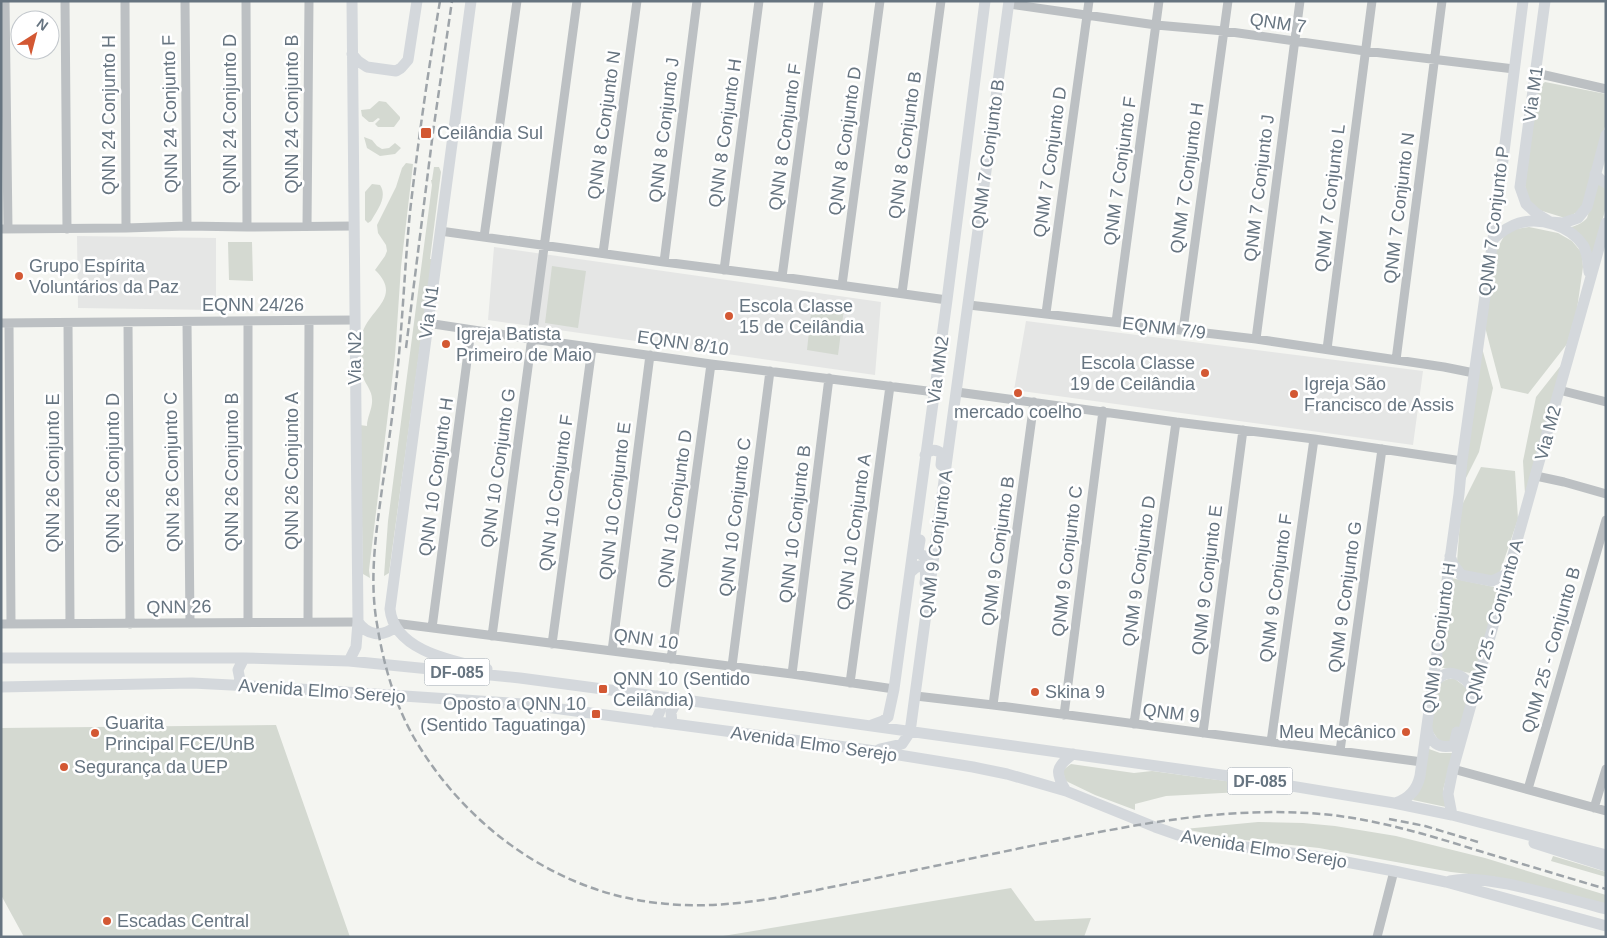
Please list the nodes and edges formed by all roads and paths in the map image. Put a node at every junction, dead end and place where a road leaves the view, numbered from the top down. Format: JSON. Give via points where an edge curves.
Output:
{"nodes":[{"id":1,"x":5,"y":1,"type":"edge"},
{"id":2,"x":65,"y":1,"type":"edge"},
{"id":3,"x":125,"y":1,"type":"edge"},
{"id":4,"x":185,"y":1,"type":"edge"},
{"id":5,"x":246,"y":1,"type":"edge"},
{"id":6,"x":309,"y":1,"type":"edge"},
{"id":7,"x":352,"y":1,"type":"edge"},
{"id":8,"x":417,"y":1,"type":"edge"},
{"id":9,"x":471,"y":1,"type":"edge"},
{"id":10,"x":517,"y":1,"type":"edge"},
{"id":11,"x":578,"y":1,"type":"edge"},
{"id":12,"x":637,"y":1,"type":"edge"},
{"id":13,"x":697,"y":1,"type":"edge"},
{"id":14,"x":759,"y":1,"type":"edge"},
{"id":15,"x":819,"y":1,"type":"edge"},
{"id":16,"x":880,"y":1,"type":"edge"},
{"id":17,"x":941,"y":1,"type":"edge"},
{"id":18,"x":985,"y":1,"type":"edge"},
{"id":19,"x":1089,"y":1,"type":"edge"},
{"id":20,"x":1159,"y":1,"type":"edge"},
{"id":21,"x":1228,"y":1,"type":"edge"},
{"id":22,"x":1300,"y":1,"type":"edge"},
{"id":23,"x":1372,"y":1,"type":"edge"},
{"id":24,"x":1442,"y":1,"type":"edge"},
{"id":25,"x":1523,"y":1,"type":"edge"},
{"id":26,"x":1545,"y":1,"type":"edge"},
{"id":27,"x":1009,"y":2,"type":"edge"},
{"id":28,"x":1087,"y":15,"type":"junction"},
{"id":29,"x":1156,"y":25,"type":"junction"},
{"id":30,"x":1224,"y":31,"type":"junction"},
{"id":31,"x":1295,"y":41,"type":"junction"},
{"id":32,"x":980,"y":46,"type":"junction"},
{"id":33,"x":1365,"y":51,"type":"junction"},
{"id":34,"x":352,"y":54,"type":"junction"},
{"id":35,"x":1434,"y":60,"type":"junction"},
{"id":36,"x":1514,"y":69,"type":"junction"},
{"id":37,"x":1536,"y":73,"type":"junction"},
{"id":38,"x":1606,"y":89,"type":"edge"},
{"id":39,"x":1606,"y":135,"type":"edge"},
{"id":40,"x":991,"y":137,"type":"junction"},
{"id":41,"x":966,"y":151,"type":"junction"},
{"id":42,"x":988,"y":155,"type":"junction"},
{"id":43,"x":1596,"y":174,"type":"junction"},
{"id":44,"x":1606,"y":183,"type":"edge"},
{"id":45,"x":1550,"y":222,"type":"junction"},
{"id":46,"x":1606,"y":223,"type":"edge"},
{"id":47,"x":187,"y":226,"type":"junction"},
{"id":48,"x":308,"y":226,"type":"junction"},
{"id":49,"x":354,"y":226,"type":"junction"},
{"id":50,"x":247,"y":227,"type":"junction"},
{"id":51,"x":126,"y":228,"type":"junction"},
{"id":52,"x":5,"y":229,"type":"edge"},
{"id":53,"x":67,"y":229,"type":"junction"},
{"id":54,"x":440,"y":231,"type":"junction"},
{"id":55,"x":484,"y":237,"type":"junction"},
{"id":56,"x":1493,"y":239,"type":"junction"},
{"id":57,"x":544,"y":245,"type":"junction"},
{"id":58,"x":603,"y":253,"type":"junction"},
{"id":59,"x":664,"y":262,"type":"junction"},
{"id":60,"x":724,"y":270,"type":"junction"},
{"id":61,"x":782,"y":276,"type":"junction"},
{"id":62,"x":1589,"y":278,"type":"junction"},
{"id":63,"x":842,"y":285,"type":"junction"},
{"id":64,"x":902,"y":293,"type":"junction"},
{"id":65,"x":947,"y":300,"type":"junction"},
{"id":66,"x":969,"y":305,"type":"junction"},
{"id":67,"x":1046,"y":313,"type":"junction"},
{"id":68,"x":355,"y":320,"type":"junction"},
{"id":69,"x":248,"y":321,"type":"junction"},
{"id":70,"x":309,"y":321,"type":"junction"},
{"id":71,"x":128,"y":322,"type":"junction"},
{"id":72,"x":187,"y":322,"type":"junction"},
{"id":73,"x":1116,"y":322,"type":"junction"},
{"id":74,"x":5,"y":323,"type":"edge"},
{"id":75,"x":68,"y":323,"type":"junction"},
{"id":76,"x":427,"y":323,"type":"junction"},
{"id":77,"x":472,"y":330,"type":"junction"},
{"id":78,"x":1183,"y":330,"type":"junction"},
{"id":79,"x":532,"y":339,"type":"junction"},
{"id":80,"x":1256,"y":339,"type":"junction"},
{"id":81,"x":592,"y":348,"type":"junction"},
{"id":82,"x":1326,"y":349,"type":"junction"},
{"id":83,"x":650,"y":355,"type":"junction"},
{"id":84,"x":1396,"y":360,"type":"junction"},
{"id":85,"x":711,"y":364,"type":"junction"},
{"id":86,"x":770,"y":371,"type":"junction"},
{"id":87,"x":1474,"y":373,"type":"junction"},
{"id":88,"x":829,"y":378,"type":"junction"},
{"id":89,"x":890,"y":386,"type":"junction"},
{"id":90,"x":1559,"y":390,"type":"junction"},
{"id":91,"x":935,"y":392,"type":"junction"},
{"id":92,"x":957,"y":392,"type":"junction"},
{"id":93,"x":1034,"y":402,"type":"junction"},
{"id":94,"x":1606,"y":402,"type":"edge"},
{"id":95,"x":1103,"y":411,"type":"junction"},
{"id":96,"x":1176,"y":422,"type":"junction"},
{"id":97,"x":1243,"y":430,"type":"junction"},
{"id":98,"x":1314,"y":439,"type":"junction"},
{"id":99,"x":1382,"y":449,"type":"junction"},
{"id":100,"x":925,"y":455,"type":"junction"},
{"id":101,"x":1462,"y":461,"type":"junction"},
{"id":102,"x":922,"y":474,"type":"junction"},
{"id":103,"x":1536,"y":476,"type":"junction"},
{"id":104,"x":944,"y":486,"type":"junction"},
{"id":105,"x":1606,"y":494,"type":"edge"},
{"id":106,"x":1606,"y":520,"type":"edge"},
{"id":107,"x":935,"y":549,"type":"junction"},
{"id":108,"x":1450,"y":556,"type":"junction"},
{"id":109,"x":910,"y":572,"type":"junction"},
{"id":110,"x":1507,"y":574,"type":"junction"},
{"id":111,"x":248,"y":622,"type":"junction"},
{"id":112,"x":308,"y":622,"type":"junction"},
{"id":113,"x":358,"y":622,"type":"junction"},
{"id":114,"x":70,"y":623,"type":"junction"},
{"id":115,"x":190,"y":623,"type":"junction"},
{"id":116,"x":1,"y":624,"type":"edge"},
{"id":117,"x":11,"y":624,"type":"junction"},
{"id":118,"x":130,"y":624,"type":"junction"},
{"id":119,"x":394,"y":625,"type":"junction"},
{"id":120,"x":432,"y":628,"type":"junction"},
{"id":121,"x":492,"y":636,"type":"junction"},
{"id":122,"x":552,"y":644,"type":"junction"},
{"id":123,"x":612,"y":651,"type":"junction"},
{"id":124,"x":921,"y":655,"type":"junction"},
{"id":125,"x":1,"y":658,"type":"edge"},
{"id":126,"x":244,"y":658,"type":"junction"},
{"id":127,"x":671,"y":659,"type":"junction"},
{"id":128,"x":349,"y":661,"type":"junction"},
{"id":129,"x":732,"y":666,"type":"junction"},
{"id":130,"x":792,"y":674,"type":"junction"},
{"id":131,"x":520,"y":678,"type":"junction"},
{"id":132,"x":850,"y":683,"type":"junction"},
{"id":133,"x":242,"y":685,"type":"junction"},
{"id":134,"x":1,"y":687,"type":"edge"},
{"id":135,"x":1432,"y":687,"type":"junction"},
{"id":136,"x":894,"y":690,"type":"junction"},
{"id":137,"x":1474,"y":692,"type":"junction"},
{"id":138,"x":657,"y":696,"type":"junction"},
{"id":139,"x":916,"y":696,"type":"junction"},
{"id":140,"x":678,"y":699,"type":"junction"},
{"id":141,"x":993,"y":705,"type":"junction"},
{"id":142,"x":1064,"y":715,"type":"junction"},
{"id":143,"x":654,"y":722,"type":"junction"},
{"id":144,"x":672,"y":724,"type":"junction"},
{"id":145,"x":1134,"y":724,"type":"junction"},
{"id":146,"x":870,"y":726,"type":"junction"},
{"id":147,"x":1427,"y":726,"type":"junction"},
{"id":148,"x":1464,"y":728,"type":"junction"},
{"id":149,"x":910,"y":732,"type":"junction"},
{"id":150,"x":1204,"y":733,"type":"junction"},
{"id":151,"x":1271,"y":742,"type":"junction"},
{"id":152,"x":868,"y":750,"type":"junction"},
{"id":153,"x":1340,"y":750,"type":"junction"},
{"id":154,"x":1073,"y":754,"type":"junction"},
{"id":155,"x":1422,"y":762,"type":"junction"},
{"id":156,"x":1606,"y":768,"type":"edge"},
{"id":157,"x":1453,"y":769,"type":"junction"},
{"id":158,"x":1528,"y":789,"type":"junction"},
{"id":159,"x":1066,"y":791,"type":"junction"},
{"id":160,"x":1394,"y":803,"type":"junction"},
{"id":161,"x":1594,"y":808,"type":"junction"},
{"id":162,"x":1606,"y":811,"type":"edge"},
{"id":163,"x":1452,"y":815,"type":"junction"},
{"id":164,"x":1516,"y":831,"type":"junction"},
{"id":165,"x":1606,"y":856,"type":"edge"},
{"id":166,"x":1606,"y":866,"type":"edge"},
{"id":167,"x":1394,"y":871,"type":"junction"},
{"id":168,"x":1446,"y":882,"type":"junction"},
{"id":169,"x":1606,"y":909,"type":"edge"},
{"id":170,"x":1606,"y":926,"type":"edge"},
{"id":171,"x":1377,"y":937,"type":"edge"}],
"edges":[{"from":1,"to":52,"type":"street"},
{"from":2,"to":53,"type":"street"},
{"from":3,"to":51,"type":"street","name":"QNN 24 Conjunto H"},
{"from":4,"to":47,"type":"street","name":"QNN 24 Conjunto F"},
{"from":5,"to":50,"type":"street","name":"QNN 24 Conjunto D"},
{"from":6,"to":48,"type":"street","name":"QNN 24 Conjunto B"},
{"from":7,"to":34,"type":"main road","name":"Via N2"},
{"from":8,"to":34,"type":"main road","via":[[408,60],[401,68],[396,71],[367,67]]},
{"from":9,"to":54,"type":"main road","name":"Via N1"},
{"from":10,"to":55,"type":"street"},
{"from":11,"to":57,"type":"street","name":"QNN 10 Conjunto G"},
{"from":12,"to":58,"type":"street","name":"QNN 8 Conjunto N"},
{"from":13,"to":59,"type":"street","name":"QNN 8 Conjunto J"},
{"from":14,"to":60,"type":"street","name":"QNN 8 Conjunto H"},
{"from":15,"to":61,"type":"street","name":"QNN 8 Conjunto F"},
{"from":16,"to":63,"type":"street","name":"QNN 8 Conjunto D"},
{"from":17,"to":64,"type":"street","name":"QNN 8 Conjunto B"},
{"from":18,"to":32,"type":"main road","name":"Via MN2"},
{"from":19,"to":28,"type":"street","name":"QNM 7 Conjunto D"},
{"from":20,"to":29,"type":"street","name":"QNM 7 Conjunto F"},
{"from":21,"to":30,"type":"street","name":"QNM 7 Conjunto H"},
{"from":22,"to":31,"type":"street","name":"QNM 7 Conjunto J"},
{"from":23,"to":33,"type":"street","name":"QNM 7 Conjunto L"},
{"from":24,"to":35,"type":"street","name":"QNM 7 Conjunto N"},
{"from":25,"to":36,"type":"main road","name":"QNM 7 Conjunto P"},
{"from":26,"to":37,"type":"main road","name":"Via M1"},
{"from":27,"to":28,"type":"street","name":"QNM 7"},
{"from":27,"to":40,"type":"main road","name":"QNM 7 Conjunto B"},
{"from":28,"to":29,"type":"street","name":"QNM 7"},
{"from":28,"to":67,"type":"street","name":"QNM 7 Conjunto D"},
{"from":29,"to":30,"type":"street","name":"QNM 7"},
{"from":29,"to":73,"type":"street","name":"QNM 7 Conjunto F"},
{"from":30,"to":31,"type":"street","name":"QNM 7"},
{"from":30,"to":78,"type":"street","name":"QNM 7 Conjunto H"},
{"from":31,"to":33,"type":"street","name":"QNM 7"},
{"from":31,"to":80,"type":"street","name":"QNM 7 Conjunto J"},
{"from":32,"to":40,"type":"main road","via":[[980,86],[974,138],[982,143]]},
{"from":32,"to":41,"type":"main road","name":"Via MN2"},
{"from":33,"to":35,"type":"street","name":"QNM 7"},
{"from":33,"to":82,"type":"street","name":"QNM 7 Conjunto L"},
{"from":34,"to":49,"type":"main road","name":"Via N2"},
{"from":35,"to":36,"type":"street","name":"QNM 7"},
{"from":35,"to":84,"type":"street","name":"QNM 7 Conjunto N"},
{"from":36,"to":56,"type":"main road","name":"QNM 7 Conjunto P"},
{"from":37,"to":38,"type":"street"},
{"from":37,"to":45,"type":"main road","name":"Via M1","via":[[1520,187],[1526,204]]},
{"from":39,"to":43,"type":"main road"},
{"from":40,"to":42,"type":"main road","name":"QNM 7 Conjunto B"},
{"from":41,"to":42,"type":"main road"},
{"from":41,"to":65,"type":"main road","name":"Via MN2"},
{"from":42,"to":66,"type":"main road","name":"QNM 7 Conjunto B"},
{"from":43,"to":44,"type":"main road"},
{"from":43,"to":45,"type":"main road","via":[[1587,207],[1578,218]]},
{"from":45,"to":56,"type":"main road","via":[[1519,223]]},
{"from":45,"to":62,"type":"main road","via":[[1567,231],[1582,245],[1588,261]]},
{"from":46,"to":62,"type":"main road","name":"Via M2"},
{"from":47,"to":50,"type":"street"},
{"from":47,"to":51,"type":"street"},
{"from":48,"to":49,"type":"street"},
{"from":48,"to":50,"type":"street"},
{"from":49,"to":68,"type":"main road","name":"Via N2"},
{"from":51,"to":53,"type":"street"},
{"from":52,"to":53,"type":"street"},
{"from":54,"to":55,"type":"street"},
{"from":54,"to":76,"type":"main road","name":"Via N1"},
{"from":55,"to":57,"type":"street"},
{"from":56,"to":87,"type":"main road","name":"QNM 7 Conjunto P"},
{"from":57,"to":58,"type":"street"},
{"from":57,"to":79,"type":"street","name":"QNN 10 Conjunto G"},
{"from":58,"to":59,"type":"street"},
{"from":59,"to":60,"type":"street"},
{"from":60,"to":61,"type":"street"},
{"from":61,"to":63,"type":"street"},
{"from":62,"to":90,"type":"main road","name":"Via M2"},
{"from":63,"to":64,"type":"street"},
{"from":64,"to":65,"type":"street"},
{"from":65,"to":91,"type":"main road","name":"Via MN2"},
{"from":66,"to":67,"type":"street","name":"EQNM 7/9"},
{"from":66,"to":92,"type":"main road"},
{"from":67,"to":73,"type":"street","name":"EQNM 7/9"},
{"from":68,"to":70,"type":"street","name":"EQNN 24/26"},
{"from":68,"to":113,"type":"main road","name":"Via N2"},
{"from":69,"to":70,"type":"street","name":"EQNN 24/26"},
{"from":69,"to":72,"type":"street","name":"EQNN 24/26"},
{"from":69,"to":111,"type":"street","name":"QNN 26 Conjunto B"},
{"from":70,"to":112,"type":"street","name":"QNN 26 Conjunto A"},
{"from":71,"to":72,"type":"street","name":"EQNN 24/26"},
{"from":71,"to":75,"type":"street","name":"EQNN 24/26"},
{"from":71,"to":118,"type":"street","name":"QNN 26 Conjunto D"},
{"from":72,"to":115,"type":"street","name":"QNN 26 Conjunto C"},
{"from":73,"to":78,"type":"street","name":"EQNM 7/9"},
{"from":74,"to":75,"type":"street","name":"EQNN 24/26"},
{"from":74,"to":117,"type":"street"},
{"from":75,"to":114,"type":"street","name":"QNN 26 Conjunto E"},
{"from":76,"to":77,"type":"street","name":"EQNN 8/10"},
{"from":76,"to":119,"type":"main road","name":"Via N1","via":[[391,603]]},
{"from":77,"to":79,"type":"street","name":"EQNN 8/10"},
{"from":77,"to":120,"type":"street","name":"QNN 10 Conjunto H"},
{"from":78,"to":80,"type":"street","name":"EQNM 7/9"},
{"from":79,"to":81,"type":"street","name":"EQNN 8/10"},
{"from":79,"to":121,"type":"street","name":"QNN 10 Conjunto G"},
{"from":80,"to":82,"type":"street","name":"EQNM 7/9"},
{"from":81,"to":83,"type":"street","name":"EQNN 8/10"},
{"from":81,"to":122,"type":"street","name":"QNN 10 Conjunto F"},
{"from":82,"to":84,"type":"street","name":"EQNM 7/9"},
{"from":83,"to":85,"type":"street","name":"EQNN 8/10"},
{"from":83,"to":123,"type":"street","name":"QNN 10 Conjunto E"},
{"from":84,"to":87,"type":"street","name":"EQNM 7/9"},
{"from":85,"to":86,"type":"street","name":"EQNN 8/10"},
{"from":85,"to":127,"type":"street","name":"QNN 10 Conjunto D"},
{"from":86,"to":88,"type":"street","name":"EQNN 8/10"},
{"from":86,"to":129,"type":"street","name":"QNN 10 Conjunto C"},
{"from":87,"to":101,"type":"main road"},
{"from":88,"to":89,"type":"street","name":"EQNN 8/10"},
{"from":88,"to":130,"type":"street","name":"QNN 10 Conjunto B"},
{"from":89,"to":91,"type":"street","name":"EQNN 8/10"},
{"from":89,"to":132,"type":"street","name":"QNN 10 Conjunto A"},
{"from":90,"to":94,"type":"street"},
{"from":90,"to":103,"type":"main road","name":"Via M2"},
{"from":91,"to":100,"type":"main road","name":"Via MN2"},
{"from":92,"to":93,"type":"street"},
{"from":92,"to":104,"type":"main road","name":"QNM 9 Conjunto A"},
{"from":93,"to":95,"type":"street"},
{"from":93,"to":141,"type":"street","name":"QNM 9 Conjunto B"},
{"from":95,"to":96,"type":"street"},
{"from":95,"to":142,"type":"street","name":"QNM 9 Conjunto C"},
{"from":96,"to":97,"type":"street"},
{"from":96,"to":145,"type":"street","name":"QNM 9 Conjunto D"},
{"from":97,"to":98,"type":"street"},
{"from":97,"to":150,"type":"street","name":"QNM 9 Conjunto E"},
{"from":98,"to":99,"type":"street"},
{"from":98,"to":151,"type":"street","name":"QNM 9 Conjunto F"},
{"from":99,"to":101,"type":"street"},
{"from":99,"to":153,"type":"street","name":"QNM 9 Conjunto G"},
{"from":100,"to":102,"type":"main road","name":"Via MN2"},
{"from":100,"to":104,"type":"main road","via":[[933,450],[942,454],[940,477]]},
{"from":101,"to":108,"type":"main road","name":"QNM 9 Conjunto H"},
{"from":102,"to":107,"type":"main road","via":[[925,502],[918,552],[928,557]]},
{"from":102,"to":109,"type":"main road","name":"Via MN2"},
{"from":103,"to":105,"type":"street"},
{"from":103,"to":110,"type":"main road","name":"QNM 25 - Conjunto A"},
{"from":104,"to":107,"type":"main road","name":"QNM 9 Conjunto A"},
{"from":106,"to":158,"type":"street","name":"QNM 25 - Conjunto B"},
{"from":107,"to":124,"type":"main road","name":"QNM 9 Conjunto A"},
{"from":108,"to":110,"type":"main road","via":[[1461,575],[1492,581]]},
{"from":108,"to":135,"type":"main road","name":"QNM 9 Conjunto H"},
{"from":109,"to":124,"type":"main road","via":[[921,566],[927,573],[920,620]]},
{"from":109,"to":136,"type":"main road","name":"Via MN2"},
{"from":110,"to":137,"type":"main road","name":"QNM 25 - Conjunto A"},
{"from":111,"to":112,"type":"street","name":"QNN 26"},
{"from":111,"to":115,"type":"street","name":"QNN 26"},
{"from":112,"to":113,"type":"street","name":"QNN 26"},
{"from":113,"to":119,"type":"main road","via":[[374,634],[387,632]]},
{"from":113,"to":128,"type":"main road","name":"Via N2","via":[[356,647]]},
{"from":114,"to":117,"type":"street","name":"QNN 26"},
{"from":114,"to":118,"type":"street","name":"QNN 26"},
{"from":115,"to":118,"type":"street","name":"QNN 26"},
{"from":116,"to":117,"type":"street","name":"QNN 26"},
{"from":119,"to":120,"type":"street","name":"QNN 10"},
{"from":119,"to":131,"type":"main road","name":"Avenida Elmo Serejo","via":[[410,642],[435,654]]},
{"from":120,"to":121,"type":"street","name":"QNN 10"},
{"from":121,"to":122,"type":"street","name":"QNN 10"},
{"from":122,"to":123,"type":"street","name":"QNN 10"},
{"from":123,"to":127,"type":"street","name":"QNN 10"},
{"from":124,"to":139,"type":"main road","name":"QNM 9 Conjunto A"},
{"from":125,"to":126,"type":"main road","name":"Avenida Elmo Serejo","number":"DF-085"},
{"from":126,"to":128,"type":"main road","name":"Avenida Elmo Serejo","number":"DF-085"},
{"from":126,"to":133,"type":"main road","via":[[238,670]]},
{"from":127,"to":129,"type":"street","name":"QNN 10"},
{"from":128,"to":131,"type":"main road","name":"Avenida Elmo Serejo","number":"DF-085"},
{"from":129,"to":130,"type":"street","name":"QNN 10"},
{"from":130,"to":132,"type":"street","name":"QNN 10"},
{"from":131,"to":138,"type":"main road","name":"Avenida Elmo Serejo","number":"DF-085"},
{"from":132,"to":136,"type":"street","name":"QNN 10"},
{"from":133,"to":134,"type":"main road","name":"Avenida Elmo Serejo","number":"DF-085"},
{"from":133,"to":143,"type":"main road","name":"Avenida Elmo Serejo","number":"DF-085","via":[[524,704]]},
{"from":135,"to":137,"type":"main road","via":[[1440,677],[1453,674],[1465,678]]},
{"from":135,"to":147,"type":"main road","name":"QNM 9 Conjunto H"},
{"from":136,"to":146,"type":"main road","name":"Via MN2","via":[[888,717]]},
{"from":137,"to":148,"type":"main road","name":"QNM 25 - Conjunto A"},
{"from":138,"to":140,"type":"main road","name":"Avenida Elmo Serejo","number":"DF-085"},
{"from":138,"to":143,"type":"main road","via":[[662,706]]},
{"from":139,"to":141,"type":"street","name":"QNM 9"},
{"from":139,"to":149,"type":"main road","name":"QNM 9 Conjunto A"},
{"from":140,"to":144,"type":"main road","via":[[671,712]]},
{"from":140,"to":146,"type":"main road","name":"Avenida Elmo Serejo","number":"DF-085"},
{"from":141,"to":142,"type":"street","name":"QNM 9"},
{"from":142,"to":145,"type":"street","name":"QNM 9"},
{"from":143,"to":144,"type":"main road","name":"Avenida Elmo Serejo","number":"DF-085"},
{"from":144,"to":152,"type":"main road","name":"Avenida Elmo Serejo","number":"DF-085"},
{"from":145,"to":150,"type":"street","name":"QNM 9"},
{"from":146,"to":149,"type":"main road","name":"Avenida Elmo Serejo","number":"DF-085"},
{"from":147,"to":148,"type":"main road","via":[[1430,738],[1444,747],[1454,745],[1457,732]]},
{"from":147,"to":155,"type":"main road","name":"QNM 9 Conjunto H"},
{"from":148,"to":157,"type":"main road","name":"QNM 25 - Conjunto A"},
{"from":149,"to":152,"type":"main road","via":[[902,744]]},
{"from":149,"to":154,"type":"main road","name":"Avenida Elmo Serejo","number":"DF-085"},
{"from":150,"to":151,"type":"street","name":"QNM 9"},
{"from":151,"to":153,"type":"street","name":"QNM 9"},
{"from":152,"to":159,"type":"main road","name":"Avenida Elmo Serejo","number":"DF-085","via":[[1007,774]]},
{"from":153,"to":155,"type":"street","name":"QNM 9"},
{"from":154,"to":159,"type":"main road","via":[[1062,763],[1058,772]]},
{"from":154,"to":160,"type":"main road","name":"Avenida Elmo Serejo","number":"DF-085"},
{"from":155,"to":160,"type":"main road","name":"QNM 9 Conjunto H","via":[[1414,791],[1408,798]]},
{"from":156,"to":161,"type":"street"},
{"from":157,"to":158,"type":"street"},
{"from":157,"to":163,"type":"main road","name":"QNM 25 - Conjunto A","via":[[1448,794]]},
{"from":158,"to":161,"type":"street"},
{"from":159,"to":167,"type":"main road","name":"Avenida Elmo Serejo","number":"DF-085","via":[[1155,827],[1201,841],[1314,856]]},
{"from":160,"to":163,"type":"main road","name":"Avenida Elmo Serejo","number":"DF-085"},
{"from":161,"to":162,"type":"street"},
{"from":163,"to":164,"type":"main road","name":"Avenida Elmo Serejo","number":"DF-085"},
{"from":164,"to":165,"type":"main road","name":"Avenida Elmo Serejo","number":"DF-085"},
{"from":164,"to":166,"type":"main road","via":[[1529,841]]},
{"from":167,"to":168,"type":"main road","name":"Avenida Elmo Serejo","number":"DF-085"},
{"from":167,"to":171,"type":"street"},
{"from":168,"to":169,"type":"main road","via":[[1466,878],[1484,880]]},
{"from":168,"to":170,"type":"main road","name":"Avenida Elmo Serejo","number":"DF-085"}]}
